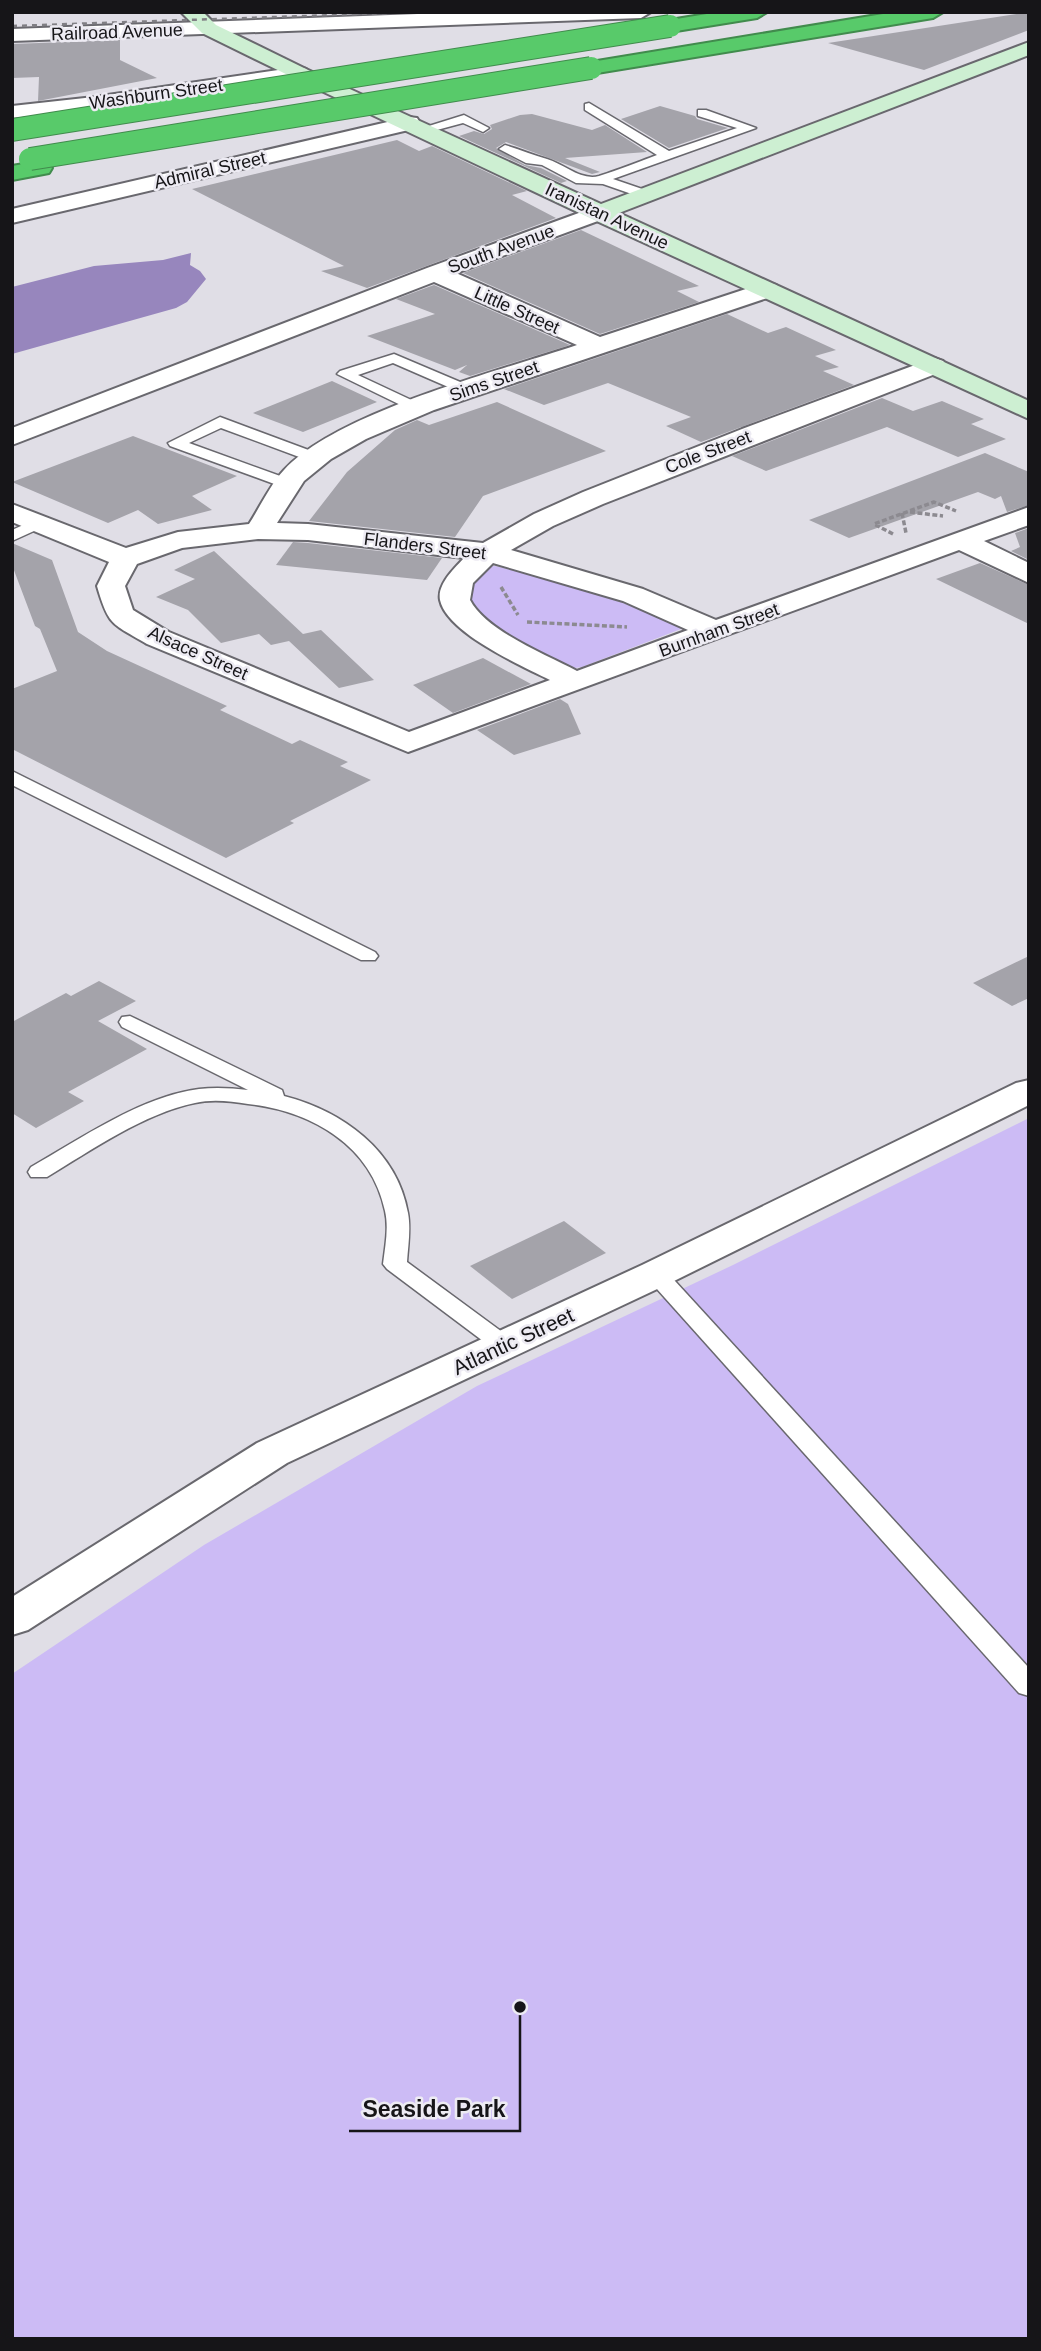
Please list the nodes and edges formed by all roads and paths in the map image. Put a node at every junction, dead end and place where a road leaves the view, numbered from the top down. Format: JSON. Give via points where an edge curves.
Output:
{"nodes":[{"id":1,"x":191,"y":12,"type":"edge"},
{"id":2,"x":641,"y":12,"type":"edge"},
{"id":3,"x":757,"y":12,"type":"edge"},
{"id":4,"x":933,"y":12,"type":"edge"},
{"id":5,"x":670,"y":26,"type":"junction"},
{"id":6,"x":209,"y":29,"type":"junction"},
{"id":7,"x":12,"y":35,"type":"edge"},
{"id":8,"x":1029,"y":48,"type":"edge"},
{"id":9,"x":592,"y":68,"type":"junction"},
{"id":10,"x":299,"y":73,"type":"junction"},
{"id":11,"x":589,"y":107,"type":"dead end"},
{"id":12,"x":12,"y":112,"type":"edge"},
{"id":13,"x":702,"y":113,"type":"dead end"},
{"id":14,"x":12,"y":118,"type":"edge"},
{"id":15,"x":416,"y":127,"type":"junction"},
{"id":16,"x":12,"y":130,"type":"edge"},
{"id":17,"x":489,"y":141,"type":"dead end"},
{"id":18,"x":505,"y":149,"type":"dead end"},
{"id":19,"x":532,"y":150,"type":"dead end"},
{"id":20,"x":666,"y":155,"type":"junction"},
{"id":21,"x":12,"y":161,"type":"edge"},
{"id":22,"x":549,"y":164,"type":"junction"},
{"id":23,"x":581,"y":166,"type":"dead end"},
{"id":24,"x":12,"y":173,"type":"edge"},
{"id":25,"x":513,"y":173,"type":"junction"},
{"id":26,"x":605,"y":178,"type":"junction"},
{"id":27,"x":560,"y":195,"type":"junction"},
{"id":28,"x":646,"y":195,"type":"junction"},
{"id":29,"x":598,"y":213,"type":"junction"},
{"id":30,"x":12,"y":216,"type":"edge"},
{"id":31,"x":435,"y":273,"type":"junction"},
{"id":32,"x":767,"y":290,"type":"junction"},
{"id":33,"x":599,"y":346,"type":"junction"},
{"id":34,"x":934,"y":366,"type":"junction"},
{"id":35,"x":467,"y":390,"type":"junction"},
{"id":36,"x":417,"y":408,"type":"junction"},
{"id":37,"x":1029,"y":411,"type":"edge"},
{"id":38,"x":12,"y":437,"type":"edge"},
{"id":39,"x":316,"y":458,"type":"junction"},
{"id":40,"x":288,"y":484,"type":"junction"},
{"id":41,"x":12,"y":512,"type":"edge"},
{"id":42,"x":1029,"y":515,"type":"edge"},
{"id":43,"x":39,"y":523,"type":"junction"},
{"id":44,"x":258,"y":531,"type":"junction"},
{"id":45,"x":12,"y":536,"type":"edge"},
{"id":46,"x":960,"y":540,"type":"junction"},
{"id":47,"x":488,"y":552,"type":"junction"},
{"id":48,"x":125,"y":558,"type":"junction"},
{"id":49,"x":1029,"y":574,"type":"edge"},
{"id":50,"x":467,"y":619,"type":"junction"},
{"id":51,"x":627,"y":627,"type":"dead end"},
{"id":52,"x":716,"y":631,"type":"junction"},
{"id":53,"x":576,"y":682,"type":"junction"},
{"id":54,"x":408,"y":743,"type":"joint"},
{"id":55,"x":12,"y":777,"type":"edge"},
{"id":56,"x":368,"y":956,"type":"dead end"},
{"id":57,"x":130,"y":1022,"type":"dead end"},
{"id":58,"x":1029,"y":1091,"type":"edge"},
{"id":59,"x":287,"y":1102,"type":"junction"},
{"id":60,"x":39,"y":1172,"type":"dead end"},
{"id":61,"x":656,"y":1274,"type":"junction"},
{"id":62,"x":504,"y":1345,"type":"junction"},
{"id":63,"x":12,"y":1619,"type":"edge"},
{"id":64,"x":1029,"y":1686,"type":"edge"}],
"edges":[{"from":1,"to":6,"type":"street","name":"Iranistan Avenue"},
{"from":2,"to":6,"type":"street","name":"Railroad Avenue"},
{"from":3,"to":5,"type":"highway"},
{"from":4,"to":9,"type":"highway"},
{"from":5,"to":14,"type":"highway","bridge":true},
{"from":5,"to":16,"type":"highway","bridge":true},
{"from":6,"to":7,"type":"street","name":"Railroad Avenue"},
{"from":6,"to":10,"type":"street","name":"Iranistan Avenue"},
{"from":8,"to":28,"type":"street","name":"South Avenue"},
{"from":9,"to":21,"type":"highway","bridge":true},
{"from":9,"to":24,"type":"highway","bridge":true},
{"from":10,"to":12,"type":"street","name":"Washburn Street"},
{"from":10,"to":15,"type":"street","name":"Iranistan Avenue"},
{"from":11,"to":20,"type":"lane"},
{"from":13,"to":20,"type":"lane","via":[[750,128]]},
{"from":15,"to":17,"type":"lane","via":[[464,119],[476,125],[464,130]]},
{"from":15,"to":25,"type":"street","name":"Iranistan Avenue"},
{"from":15,"to":30,"type":"street","name":"Admiral Street"},
{"from":18,"to":22,"type":"lane"},
{"from":19,"to":22,"type":"lane"},
{"from":20,"to":26,"type":"lane"},
{"from":22,"to":23,"type":"lane"},
{"from":22,"to":25,"type":"lane"},
{"from":22,"to":26,"type":"lane","via":[[581,180]]},
{"from":25,"to":27,"type":"street","name":"Iranistan Avenue"},
{"from":26,"to":27,"type":"lane"},
{"from":26,"to":28,"type":"lane"},
{"from":27,"to":29,"type":"street","name":"Iranistan Avenue"},
{"from":28,"to":29,"type":"street","name":"South Avenue"},
{"from":29,"to":31,"type":"street","name":"South Avenue"},
{"from":29,"to":32,"type":"street","name":"Iranistan Avenue"},
{"from":31,"to":33,"type":"street","name":"Little Street"},
{"from":31,"to":38,"type":"street","name":"South Avenue"},
{"from":32,"to":33,"type":"street","name":"Sims Street"},
{"from":32,"to":34,"type":"street","name":"Iranistan Avenue"},
{"from":33,"to":35,"type":"street","name":"Sims Street"},
{"from":34,"to":37,"type":"street","name":"Iranistan Avenue"},
{"from":34,"to":47,"type":"street","name":"Cole Street","via":[[589,500]]},
{"from":35,"to":36,"type":"street","name":"Sims Street"},
{"from":35,"to":36,"type":"lane","via":[[394,358],[345,374]]},
{"from":36,"to":39,"type":"street","name":"Sims Street","via":[[357,433]]},
{"from":39,"to":40,"type":"street","name":"Sims Street"},
{"from":39,"to":40,"type":"lane","via":[[220,422],[176,443]]},
{"from":40,"to":44,"type":"street","name":"Sims Street"},
{"from":41,"to":43,"type":"street"},
{"from":42,"to":46,"type":"street","name":"Burnham Street"},
{"from":43,"to":45,"type":"lane"},
{"from":43,"to":48,"type":"street"},
{"from":44,"to":47,"type":"street","name":"Flanders Street","via":[[308,532]]},
{"from":44,"to":48,"type":"street","name":"Flanders Street","via":[[177,540]]},
{"from":46,"to":49,"type":"street"},
{"from":46,"to":52,"type":"street","name":"Burnham Street"},
{"from":47,"to":50,"type":"street","name":"Cole Street","via":[[456,585],[455,601]]},
{"from":47,"to":52,"type":"street","name":"Flanders Street","via":[[633,595]]},
{"from":48,"to":54,"type":"street","name":"Alsace Street","via":[[111,586],[120,615],[158,638]]},
{"from":50,"to":51,"type":"path"},
{"from":50,"to":53,"type":"street"},
{"from":52,"to":53,"type":"street","name":"Burnham Street"},
{"from":53,"to":54,"type":"street","name":"Burnham Street"},
{"from":55,"to":56,"type":"lane"},
{"from":57,"to":59,"type":"lane"},
{"from":58,"to":61,"type":"street","name":"Atlantic Street"},
{"from":59,"to":60,"type":"lane","via":[[225,1094],[184,1098],[106,1133]]},
{"from":59,"to":62,"type":"lane","via":[[333,1120],[362,1144],[396,1207],[396,1264]]},
{"from":61,"to":62,"type":"street","name":"Atlantic Street"},
{"from":61,"to":64,"type":"lane"},
{"from":62,"to":63,"type":"street","name":"Atlantic Street","via":[[272,1453]]}]}
